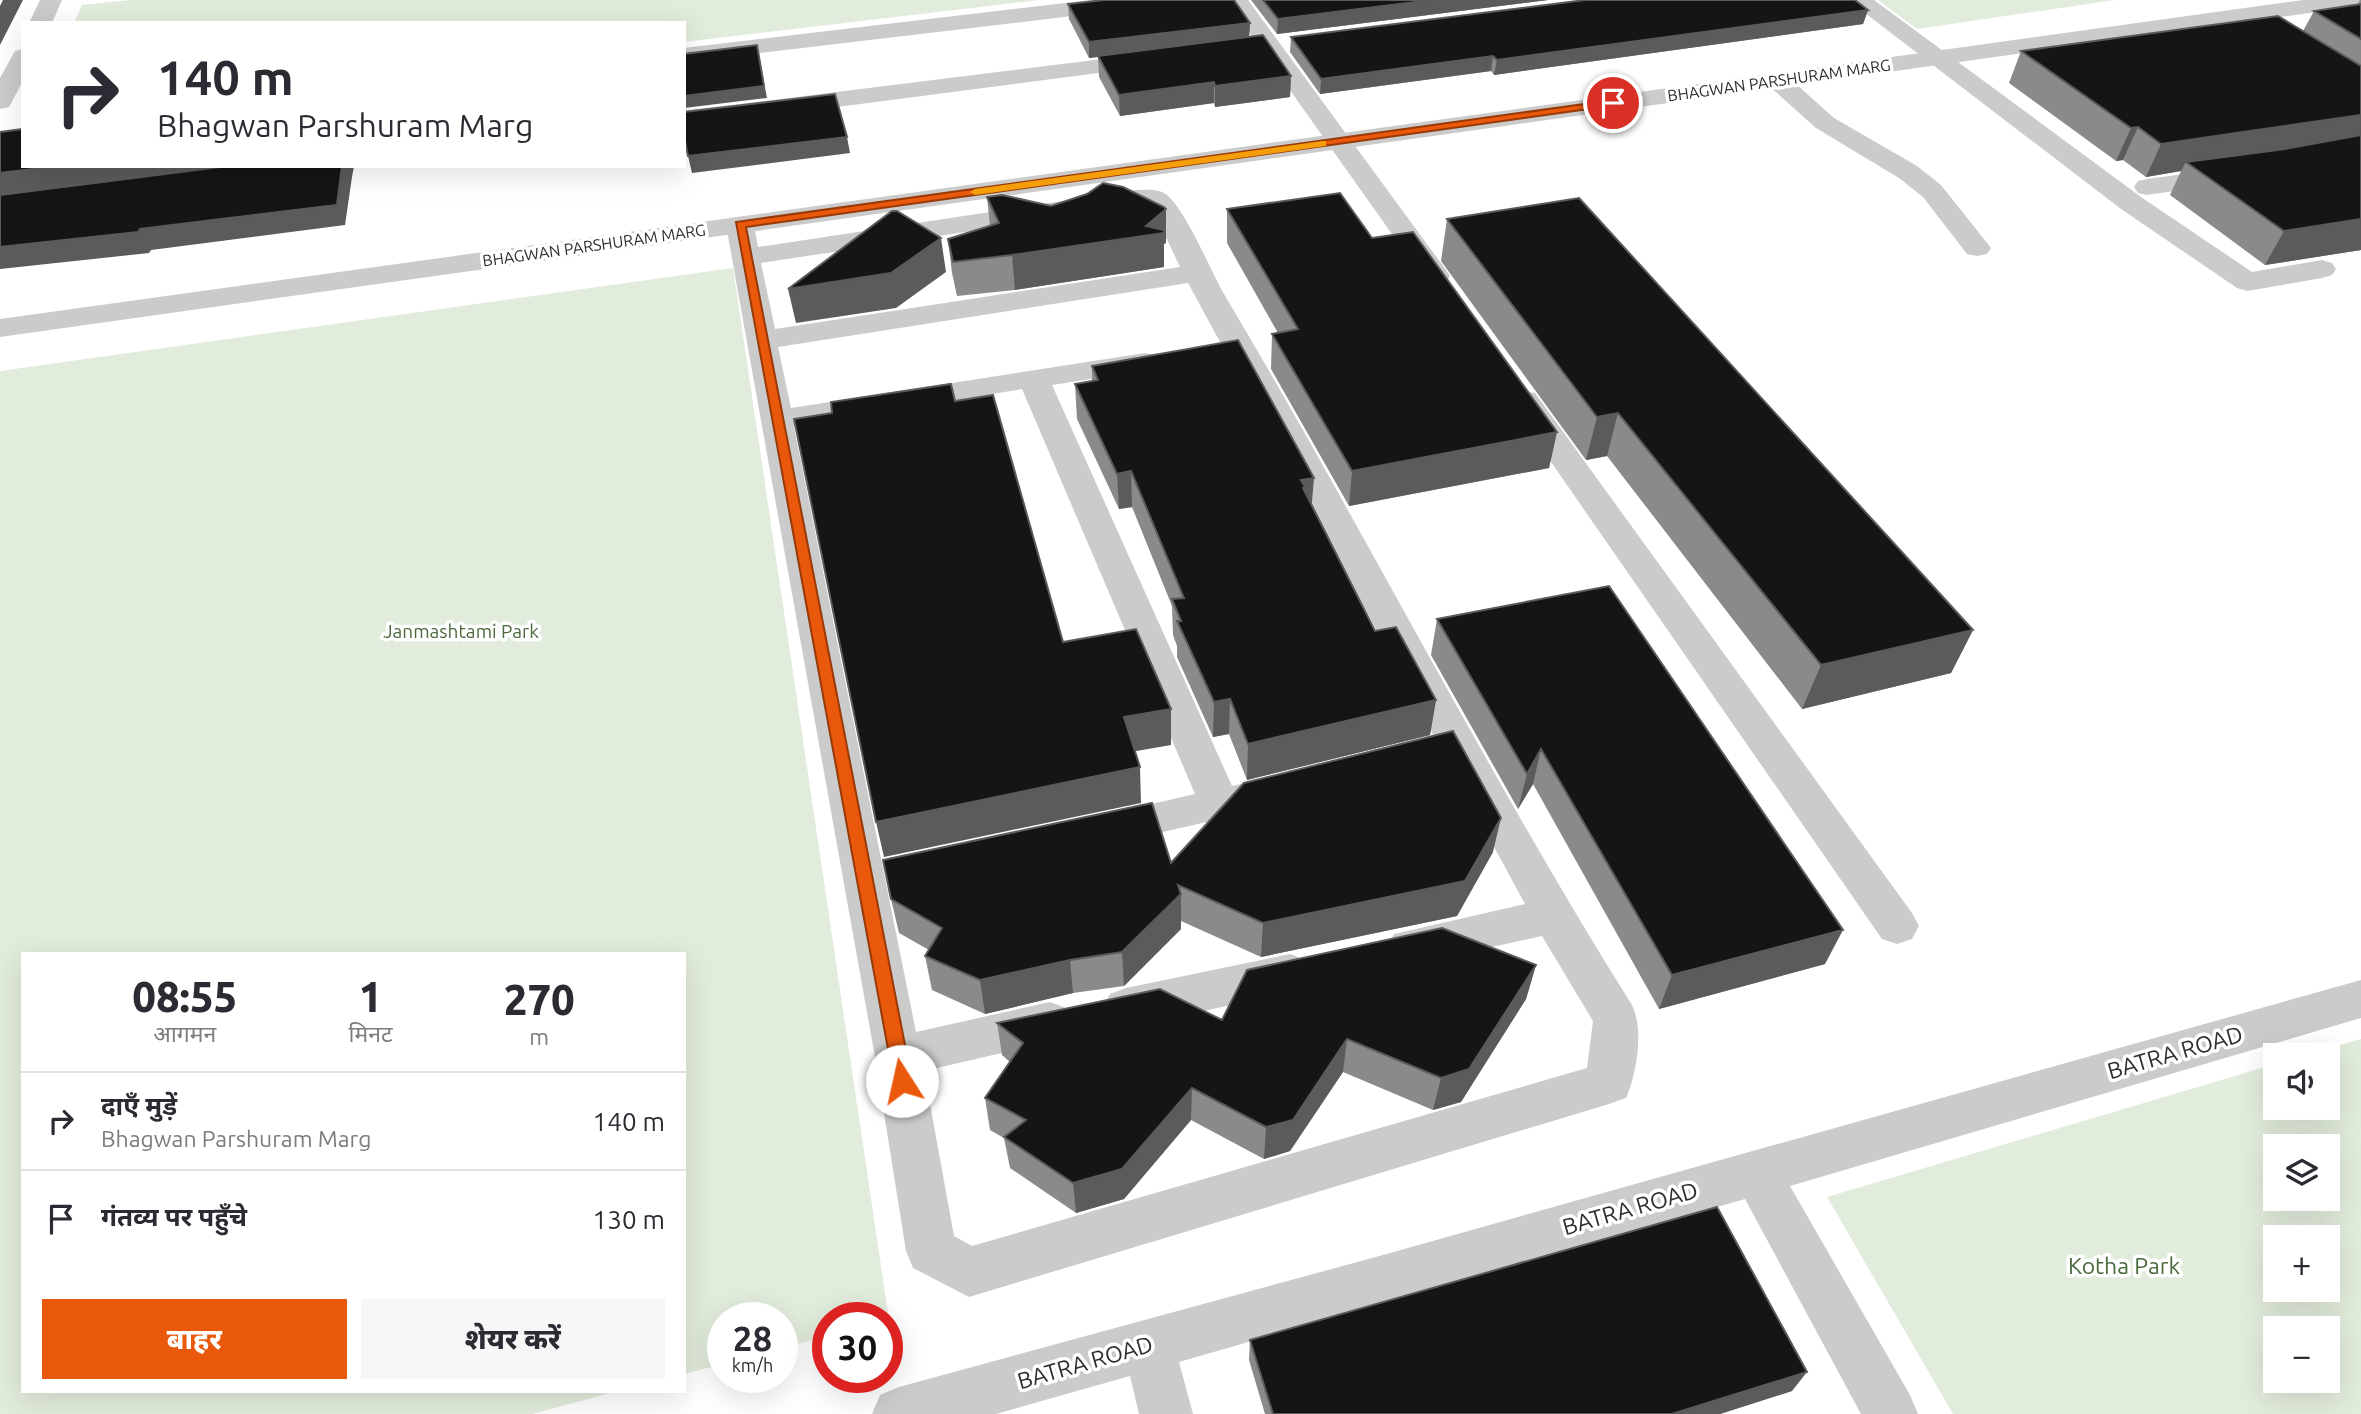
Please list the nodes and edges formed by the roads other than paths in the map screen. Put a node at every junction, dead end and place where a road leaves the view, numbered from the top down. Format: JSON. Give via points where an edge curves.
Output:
{"nodes":[{"id":1,"x":52,"y":0,"type":"edge"},
{"id":2,"x":1149,"y":0,"type":"edge"},
{"id":3,"x":1237,"y":0,"type":"edge"},
{"id":4,"x":1859,"y":0,"type":"edge"},
{"id":5,"x":2335,"y":1,"type":"edge"},
{"id":6,"x":2235,"y":16,"type":"junction"},
{"id":7,"x":41,"y":21,"type":"edge"},
{"id":8,"x":2266,"y":35,"type":"edge"},
{"id":9,"x":1297,"y":41,"type":"edge"},
{"id":10,"x":1269,"y":45,"type":"junction"},
{"id":11,"x":1242,"y":48,"type":"edge"},
{"id":12,"x":686,"y":55,"type":"edge"},
{"id":13,"x":1174,"y":57,"type":"edge"},
{"id":14,"x":1940,"y":58,"type":"junction"},
{"id":15,"x":21,"y":60,"type":"edge"},
{"id":16,"x":1777,"y":80,"type":"junction"},
{"id":17,"x":0,"y":102,"type":"edge"},
{"id":18,"x":686,"y":119,"type":"edge"},
{"id":19,"x":1340,"y":141,"type":"junction"},
{"id":20,"x":2255,"y":173,"type":"edge"},
{"id":21,"x":2147,"y":187,"type":"dead end"},
{"id":22,"x":743,"y":241,"type":"junction"},
{"id":23,"x":1977,"y":248,"type":"dead end"},
{"id":24,"x":2322,"y":269,"type":"edge"},
{"id":25,"x":1197,"y":273,"type":"junction"},
{"id":26,"x":1457,"y":306,"type":"edge"},
{"id":27,"x":0,"y":328,"type":"edge"},
{"id":28,"x":764,"y":340,"type":"junction"},
{"id":29,"x":1176,"y":358,"type":"edge"},
{"id":30,"x":1505,"y":373,"type":"edge"},
{"id":31,"x":1033,"y":378,"type":"junction"},
{"id":32,"x":775,"y":420,"type":"junction"},
{"id":33,"x":1458,"y":746,"type":"junction"},
{"id":34,"x":1418,"y":755,"type":"edge"},
{"id":35,"x":1286,"y":788,"type":"edge"},
{"id":36,"x":1220,"y":805,"type":"junction"},
{"id":37,"x":1075,"y":836,"type":"edge"},
{"id":38,"x":904,"y":873,"type":"edge"},
{"id":39,"x":864,"y":881,"type":"junction"},
{"id":40,"x":1553,"y":916,"type":"junction"},
{"id":41,"x":1897,"y":926,"type":"dead end"},
{"id":42,"x":2361,"y":999,"type":"edge"},
{"id":43,"x":898,"y":1056,"type":"junction"},
{"id":44,"x":1755,"y":1172,"type":"junction"},
{"id":45,"x":1148,"y":1345,"type":"junction"},
{"id":46,"x":898,"y":1414,"type":"edge"},
{"id":47,"x":1166,"y":1414,"type":"edge"},
{"id":48,"x":1891,"y":1414,"type":"edge"}],
"edges":[{"from":1,"to":7,"type":"street"},
{"from":2,"to":12,"type":"street"},
{"from":3,"to":10,"type":"street"},
{"from":4,"to":14,"type":"street"},
{"from":5,"to":6,"type":"street","name":"BHAGWAN PARSHURAM MARG"},
{"from":6,"to":8,"type":"street"},
{"from":6,"to":14,"type":"street","name":"BHAGWAN PARSHURAM MARG"},
{"from":9,"to":10,"type":"street"},
{"from":10,"to":11,"type":"street"},
{"from":10,"to":19,"type":"street"},
{"from":13,"to":18,"type":"street"},
{"from":14,"to":16,"type":"street","name":"BHAGWAN PARSHURAM MARG"},
{"from":14,"to":24,"type":"street","via":[[2131,203],[2247,282]]},
{"from":15,"to":17,"type":"street"},
{"from":16,"to":19,"type":"street","name":"BHAGWAN PARSHURAM MARG"},
{"from":16,"to":23,"type":"street","via":[[1825,123],[1932,191]]},
{"from":19,"to":22,"type":"street","name":"BHAGWAN PARSHURAM MARG"},
{"from":19,"to":26,"type":"street"},
{"from":20,"to":21,"type":"street"},
{"from":22,"to":25,"type":"street","via":[[1154,198],[1165,206]]},
{"from":22,"to":27,"type":"street","name":"BHAGWAN PARSHURAM MARG"},
{"from":22,"to":28,"type":"street"},
{"from":25,"to":28,"type":"street"},
{"from":25,"to":33,"type":"street","via":[[1228,350]]},
{"from":28,"to":32,"type":"street"},
{"from":29,"to":31,"type":"street"},
{"from":30,"to":41,"type":"street"},
{"from":31,"to":32,"type":"street"},
{"from":31,"to":36,"type":"street"},
{"from":32,"to":39,"type":"street"},
{"from":33,"to":34,"type":"street"},
{"from":33,"to":40,"type":"street"},
{"from":35,"to":36,"type":"street"},
{"from":36,"to":37,"type":"street"},
{"from":38,"to":39,"type":"street"},
{"from":39,"to":43,"type":"street"},
{"from":40,"to":43,"type":"street"},
{"from":40,"to":43,"type":"street","via":[[1616,1018],[1609,1083],[969,1272],[931,1251]]},
{"from":42,"to":44,"type":"street","name":"BATRA ROAD"},
{"from":44,"to":45,"type":"street","name":"BATRA ROAD"},
{"from":44,"to":48,"type":"street"},
{"from":45,"to":46,"type":"street","name":"BATRA ROAD"},
{"from":45,"to":47,"type":"street"}]}
